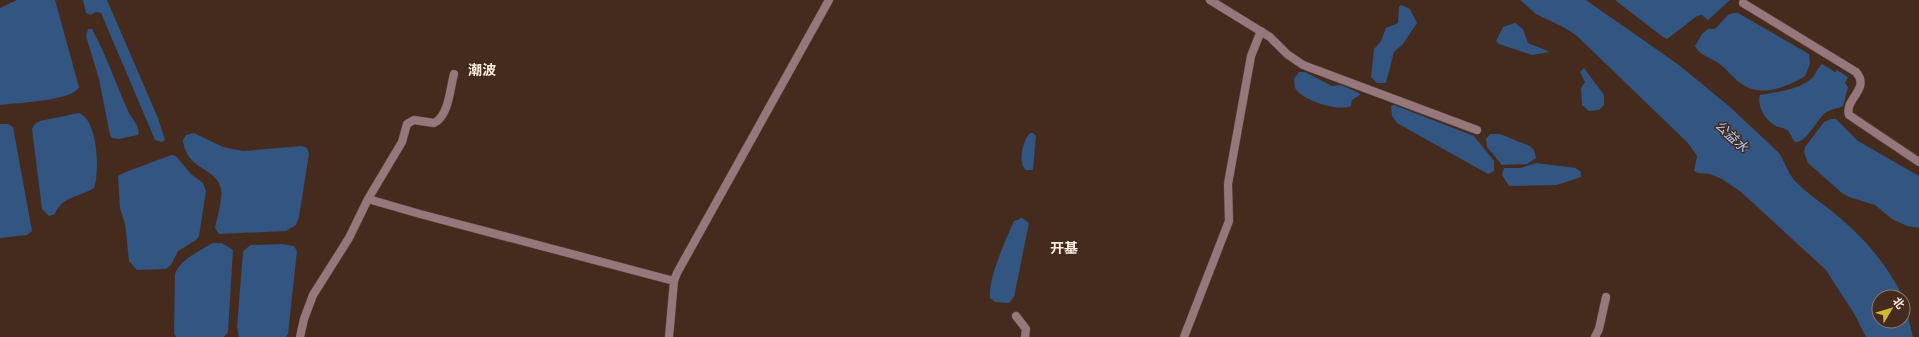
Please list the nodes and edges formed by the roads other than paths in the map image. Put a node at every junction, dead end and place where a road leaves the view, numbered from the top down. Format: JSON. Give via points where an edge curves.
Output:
{"nodes":[{"id":1,"x":829,"y":0,"type":"edge"},
{"id":2,"x":1210,"y":0,"type":"edge"},
{"id":3,"x":1743,"y":3,"type":"dead end"},
{"id":4,"x":1261,"y":31,"type":"junction"},
{"id":5,"x":454,"y":74,"type":"dead end"},
{"id":6,"x":1477,"y":130,"type":"dead end"},
{"id":7,"x":1919,"y":162,"type":"edge"},
{"id":8,"x":368,"y":199,"type":"junction"},
{"id":9,"x":674,"y":281,"type":"junction"},
{"id":10,"x":1606,"y":297,"type":"dead end"},
{"id":11,"x":1016,"y":316,"type":"dead end"},
{"id":12,"x":300,"y":337,"type":"edge"},
{"id":13,"x":669,"y":337,"type":"edge"},
{"id":14,"x":1025,"y":337,"type":"edge"},
{"id":15,"x":1184,"y":337,"type":"edge"},
{"id":16,"x":1595,"y":337,"type":"edge"}],
"edges":[{"from":1,"to":9,"type":"street"},
{"from":2,"to":4,"type":"street"},
{"from":3,"to":7,"type":"street","via":[[1856,72],[1861,83],[1848,109],[1849,115]]},
{"from":4,"to":6,"type":"street","via":[[1303,65]]},
{"from":4,"to":15,"type":"street","via":[[1252,56],[1228,184],[1229,221]]},
{"from":5,"to":8,"type":"street","via":[[442,116],[434,123],[414,120],[409,122],[402,142]]},
{"from":8,"to":9,"type":"street"},
{"from":8,"to":12,"type":"street","via":[[349,238],[313,295]]},
{"from":9,"to":13,"type":"street"},
{"from":10,"to":16,"type":"street"},
{"from":11,"to":14,"type":"street","via":[[1026,329]]}]}
